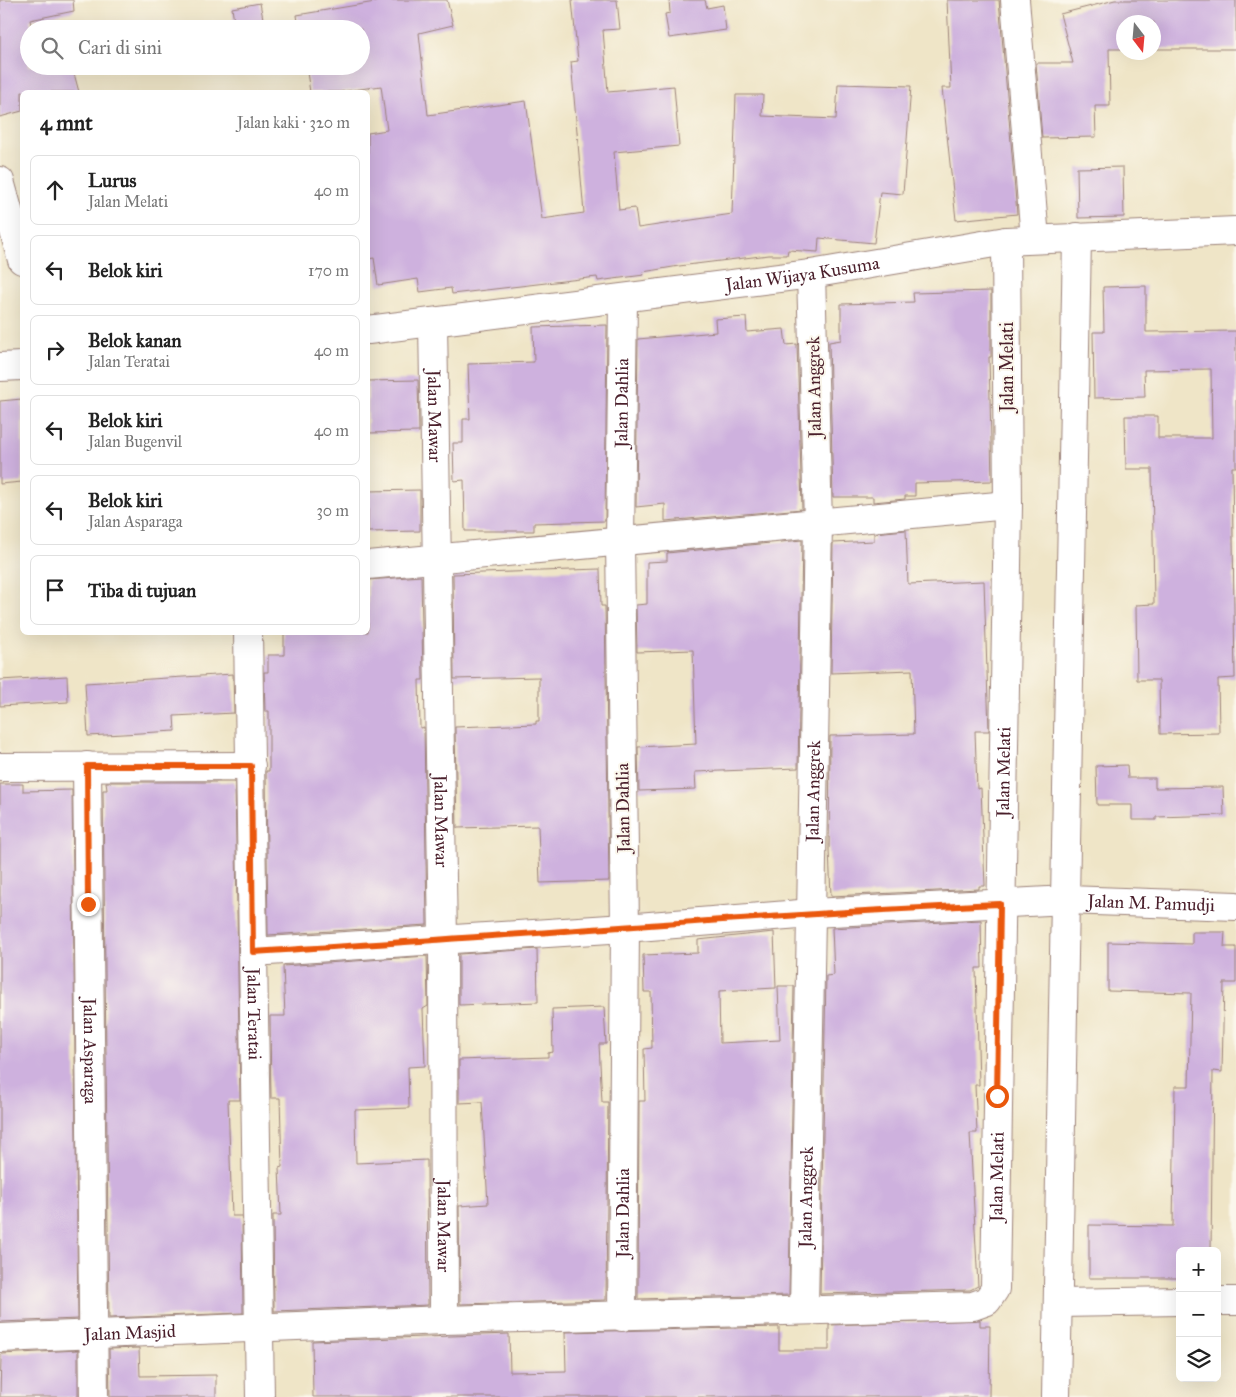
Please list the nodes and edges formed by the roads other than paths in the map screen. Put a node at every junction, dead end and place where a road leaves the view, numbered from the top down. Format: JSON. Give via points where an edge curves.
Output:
{"nodes":[{"id":1,"x":1015,"y":0,"type":"edge"},
{"id":2,"x":0,"y":181,"type":"edge"},
{"id":3,"x":1236,"y":231,"type":"edge"},
{"id":4,"x":1077,"y":237,"type":"junction"},
{"id":5,"x":1035,"y":239,"type":"junction"},
{"id":6,"x":1006,"y":241,"type":"junction"},
{"id":7,"x":20,"y":253,"type":"edge"},
{"id":8,"x":811,"y":274,"type":"junction"},
{"id":9,"x":624,"y":299,"type":"junction"},
{"id":10,"x":433,"y":322,"type":"junction"},
{"id":11,"x":370,"y":330,"type":"edge"},
{"id":12,"x":20,"y":366,"type":"edge"},
{"id":13,"x":0,"y":367,"type":"edge"},
{"id":14,"x":1008,"y":505,"type":"junction"},
{"id":15,"x":818,"y":523,"type":"junction"},
{"id":16,"x":620,"y":541,"type":"junction"},
{"id":17,"x":438,"y":559,"type":"junction"},
{"id":18,"x":370,"y":565,"type":"edge"},
{"id":19,"x":248,"y":635,"type":"edge"},
{"id":20,"x":87,"y":766,"type":"junction"},
{"id":21,"x":251,"y":766,"type":"junction"},
{"id":22,"x":0,"y":767,"type":"edge"},
{"id":23,"x":1060,"y":900,"type":"junction"},
{"id":24,"x":1006,"y":903,"type":"junction"},
{"id":25,"x":1236,"y":906,"type":"edge"},
{"id":26,"x":812,"y":913,"type":"junction"},
{"id":27,"x":625,"y":928,"type":"junction"},
{"id":28,"x":443,"y":940,"type":"junction"},
{"id":29,"x":253,"y":952,"type":"junction"},
{"id":30,"x":987,"y":1301,"type":"joint"},
{"id":31,"x":1221,"y":1301,"type":"edge"},
{"id":32,"x":1236,"y":1301,"type":"edge"},
{"id":33,"x":1059,"y":1302,"type":"junction"},
{"id":34,"x":1176,"y":1302,"type":"edge"},
{"id":35,"x":804,"y":1309,"type":"junction"},
{"id":36,"x":622,"y":1317,"type":"junction"},
{"id":37,"x":444,"y":1320,"type":"junction"},
{"id":38,"x":260,"y":1327,"type":"junction"},
{"id":39,"x":93,"y":1336,"type":"junction"},
{"id":40,"x":0,"y":1338,"type":"edge"},
{"id":41,"x":94,"y":1397,"type":"edge"},
{"id":42,"x":260,"y":1397,"type":"edge"},
{"id":43,"x":1056,"y":1397,"type":"edge"}],
"edges":[{"from":1,"to":5,"type":"street"},
{"from":2,"to":7,"type":"street"},
{"from":3,"to":4,"type":"street","name":"Jalan Wijaya Kusuma"},
{"from":4,"to":5,"type":"street","name":"Jalan Wijaya Kusuma"},
{"from":4,"to":23,"type":"street"},
{"from":5,"to":6,"type":"street","name":"Jalan Wijaya Kusuma"},
{"from":6,"to":8,"type":"street","name":"Jalan Wijaya Kusuma"},
{"from":6,"to":14,"type":"street","name":"Jalan Melati"},
{"from":8,"to":9,"type":"street","name":"Jalan Wijaya Kusuma"},
{"from":8,"to":15,"type":"street","name":"Jalan Anggrek"},
{"from":9,"to":10,"type":"street","name":"Jalan Wijaya Kusuma"},
{"from":9,"to":16,"type":"street","name":"Jalan Dahlia"},
{"from":10,"to":11,"type":"street","name":"Jalan Wijaya Kusuma"},
{"from":10,"to":17,"type":"street","name":"Jalan Mawar"},
{"from":12,"to":13,"type":"street"},
{"from":14,"to":15,"type":"street"},
{"from":14,"to":24,"type":"street","name":"Jalan Melati"},
{"from":15,"to":16,"type":"street"},
{"from":15,"to":26,"type":"street","name":"Jalan Anggrek"},
{"from":16,"to":17,"type":"street"},
{"from":16,"to":27,"type":"street","name":"Jalan Dahlia"},
{"from":17,"to":18,"type":"street"},
{"from":17,"to":28,"type":"street","name":"Jalan Mawar"},
{"from":19,"to":21,"type":"street","name":"Jalan Teratai"},
{"from":20,"to":21,"type":"street"},
{"from":20,"to":22,"type":"street"},
{"from":20,"to":39,"type":"street","name":"Jalan Asparaga"},
{"from":21,"to":29,"type":"street","name":"Jalan Teratai"},
{"from":23,"to":24,"type":"street","name":"Jalan M. Pamudji"},
{"from":23,"to":25,"type":"street","name":"Jalan M. Pamudji"},
{"from":23,"to":33,"type":"street"},
{"from":24,"to":26,"type":"street","name":"Jalan M. Pamudji"},
{"from":24,"to":30,"type":"street","name":"Jalan Melati","via":[[995,1289]]},
{"from":26,"to":27,"type":"street","name":"Jalan M. Pamudji"},
{"from":26,"to":35,"type":"street","name":"Jalan Anggrek"},
{"from":27,"to":28,"type":"street","name":"Jalan M. Pamudji"},
{"from":27,"to":36,"type":"street","name":"Jalan Dahlia"},
{"from":28,"to":29,"type":"street","name":"Jalan M. Pamudji"},
{"from":28,"to":37,"type":"street","name":"Jalan Mawar"},
{"from":29,"to":38,"type":"street","name":"Jalan Teratai"},
{"from":30,"to":35,"type":"street","name":"Jalan Masjid","via":[[973,1306]]},
{"from":31,"to":32,"type":"street"},
{"from":33,"to":34,"type":"street"},
{"from":33,"to":43,"type":"street"},
{"from":35,"to":36,"type":"street","name":"Jalan Masjid"},
{"from":36,"to":37,"type":"street","name":"Jalan Masjid"},
{"from":37,"to":38,"type":"street","name":"Jalan Masjid"},
{"from":38,"to":39,"type":"street","name":"Jalan Masjid"},
{"from":38,"to":42,"type":"street","name":"Jalan Teratai"},
{"from":39,"to":40,"type":"street","name":"Jalan Masjid"},
{"from":39,"to":41,"type":"street","name":"Jalan Asparaga"}]}
